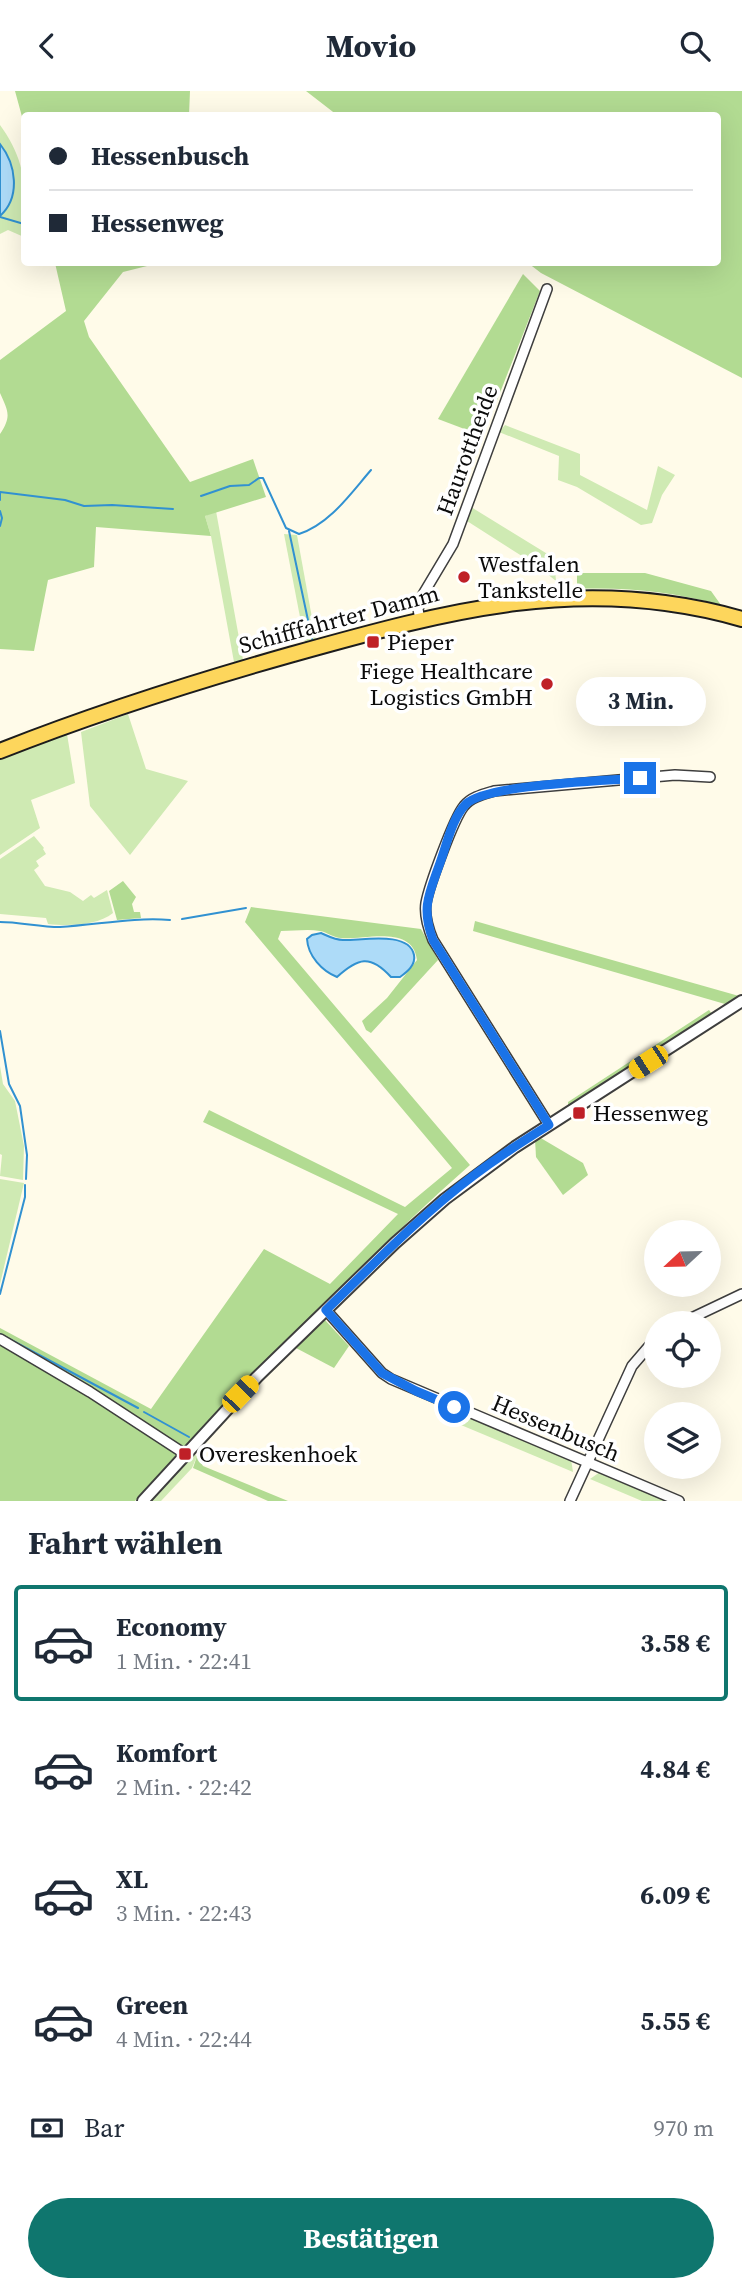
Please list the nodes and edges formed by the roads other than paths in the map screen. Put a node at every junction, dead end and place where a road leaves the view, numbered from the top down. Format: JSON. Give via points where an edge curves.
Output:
{"nodes":[{"id":1,"x":547,"y":289,"type":"dead end"},
{"id":2,"x":420,"y":619,"type":"junction"},
{"id":3,"x":742,"y":619,"type":"edge"},
{"id":4,"x":0,"y":751,"type":"edge"},
{"id":5,"x":710,"y":777,"type":"dead end"},
{"id":6,"x":742,"y":1002,"type":"edge"},
{"id":7,"x":549,"y":1125,"type":"junction"},
{"id":8,"x":742,"y":1294,"type":"edge"},
{"id":9,"x":326,"y":1310,"type":"junction"},
{"id":10,"x":706,"y":1311,"type":"edge"},
{"id":11,"x":0,"y":1339,"type":"edge"},
{"id":12,"x":644,"y":1352,"type":"edge"},
{"id":13,"x":185,"y":1454,"type":"junction"},
{"id":14,"x":589,"y":1462,"type":"junction"},
{"id":15,"x":143,"y":1501,"type":"edge"},
{"id":16,"x":570,"y":1501,"type":"edge"},
{"id":17,"x":679,"y":1501,"type":"edge"}],
"edges":[{"from":1,"to":2,"type":"street","name":"Haurottheide","via":[[453,544],[422,596]]},
{"from":2,"to":3,"type":"main road","name":"Schifffahrter Damm","via":[[494,604],[611,597],[668,602]]},
{"from":2,"to":4,"type":"main road","name":"Schifffahrter Damm","via":[[225,674]]},
{"from":5,"to":7,"type":"street","via":[[673,775],[494,791],[464,806],[452,830],[426,902],[427,924]]},
{"from":6,"to":7,"type":"street"},
{"from":7,"to":9,"type":"street","via":[[445,1199]]},
{"from":8,"to":10,"type":"street"},
{"from":9,"to":13,"type":"street"},
{"from":9,"to":14,"type":"street","name":"Hessenbusch","via":[[391,1379]]},
{"from":11,"to":13,"type":"street"},
{"from":12,"to":14,"type":"street","via":[[632,1366]]},
{"from":13,"to":15,"type":"street"},
{"from":14,"to":16,"type":"street"},
{"from":14,"to":17,"type":"street","name":"Hessenbusch"}]}
